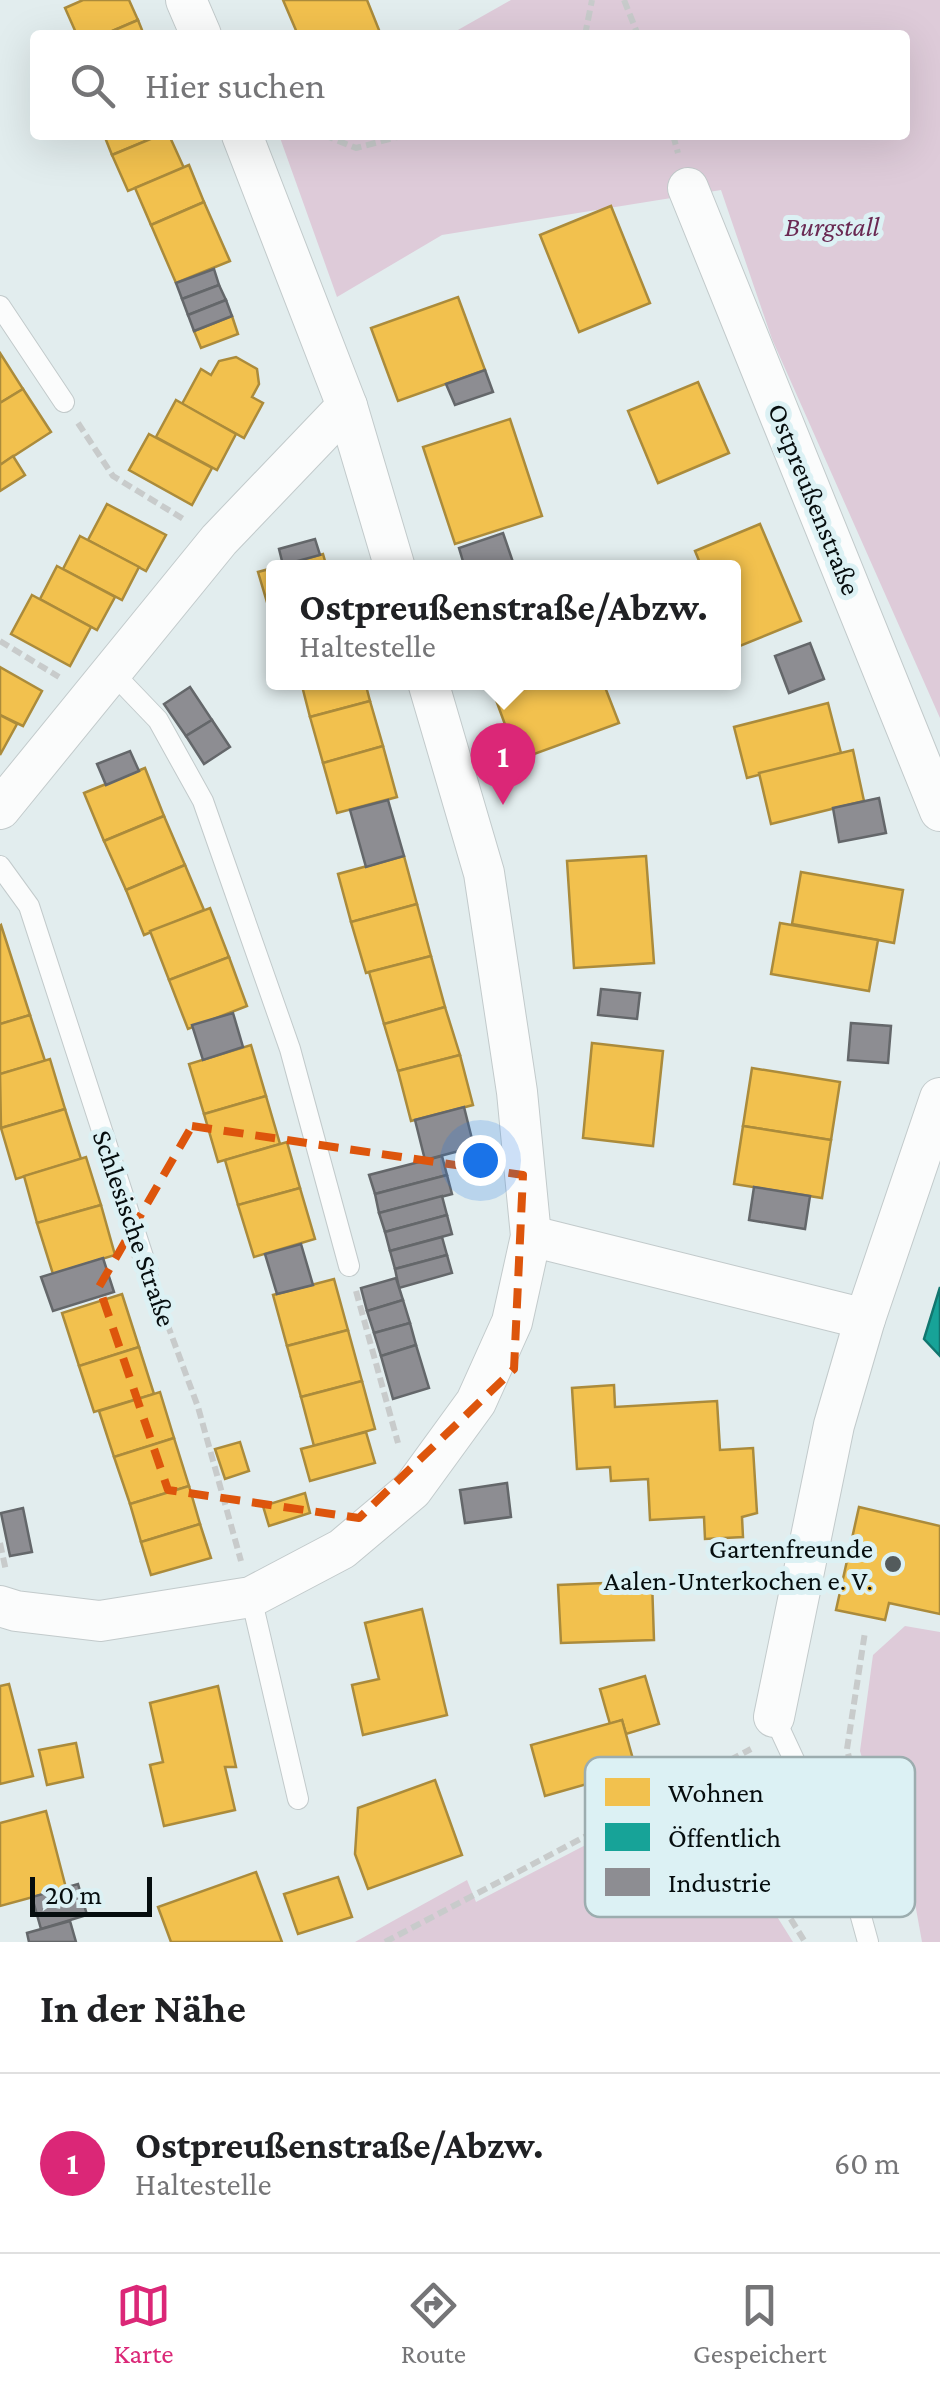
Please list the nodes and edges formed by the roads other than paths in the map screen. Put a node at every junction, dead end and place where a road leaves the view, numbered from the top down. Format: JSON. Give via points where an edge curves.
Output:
{"nodes":[{"id":1,"x":186,"y":0,"type":"edge"},
{"id":2,"x":199,"y":30,"type":"edge"},
{"id":3,"x":244,"y":140,"type":"edge"},
{"id":4,"x":688,"y":188,"type":"dead end"},
{"id":5,"x":0,"y":306,"type":"edge"},
{"id":6,"x":64,"y":402,"type":"road end"},
{"id":7,"x":347,"y":406,"type":"junction"},
{"id":8,"x":393,"y":560,"type":"edge"},
{"id":9,"x":101,"y":685,"type":"junction"},
{"id":10,"x":430,"y":690,"type":"edge"},
{"id":11,"x":0,"y":809,"type":"edge"},
{"id":12,"x":940,"y":810,"type":"edge"},
{"id":13,"x":0,"y":866,"type":"edge"},
{"id":14,"x":940,"y":1098,"type":"edge"},
{"id":15,"x":530,"y":1236,"type":"junction"},
{"id":16,"x":349,"y":1266,"type":"road end"},
{"id":17,"x":148,"y":1272,"type":"road end"},
{"id":18,"x":866,"y":1319,"type":"junction"},
{"id":19,"x":251,"y":1597,"type":"junction"},
{"id":20,"x":0,"y":1606,"type":"edge"},
{"id":21,"x":773,"y":1728,"type":"joint"},
{"id":22,"x":788,"y":1757,"type":"edge"},
{"id":23,"x":298,"y":1799,"type":"dead end"},
{"id":24,"x":861,"y":1917,"type":"edge"},
{"id":25,"x":868,"y":1942,"type":"edge"}],
"edges":[{"from":1,"to":2,"type":"street"},
{"from":3,"to":7,"type":"street"},
{"from":4,"to":12,"type":"street","name":"Ostpreußenstraße"},
{"from":5,"to":6,"type":"lane"},
{"from":7,"to":8,"type":"street"},
{"from":7,"to":9,"type":"street","via":[[219,540]]},
{"from":9,"to":11,"type":"street"},
{"from":9,"to":16,"type":"lane","via":[[158,720],[203,801],[290,1049]]},
{"from":10,"to":15,"type":"street","via":[[484,874],[517,1092]]},
{"from":13,"to":17,"type":"lane","name":"Schlesische Straße","via":[[28,906]]},
{"from":14,"to":18,"type":"street"},
{"from":15,"to":18,"type":"street"},
{"from":15,"to":19,"type":"street","via":[[512,1322],[476,1402],[412,1490],[342,1549]]},
{"from":18,"to":21,"type":"street","via":[[834,1425]]},
{"from":19,"to":20,"type":"street","via":[[100,1621]]},
{"from":19,"to":23,"type":"lane"},
{"from":21,"to":22,"type":"lane"},
{"from":24,"to":25,"type":"lane"}]}
